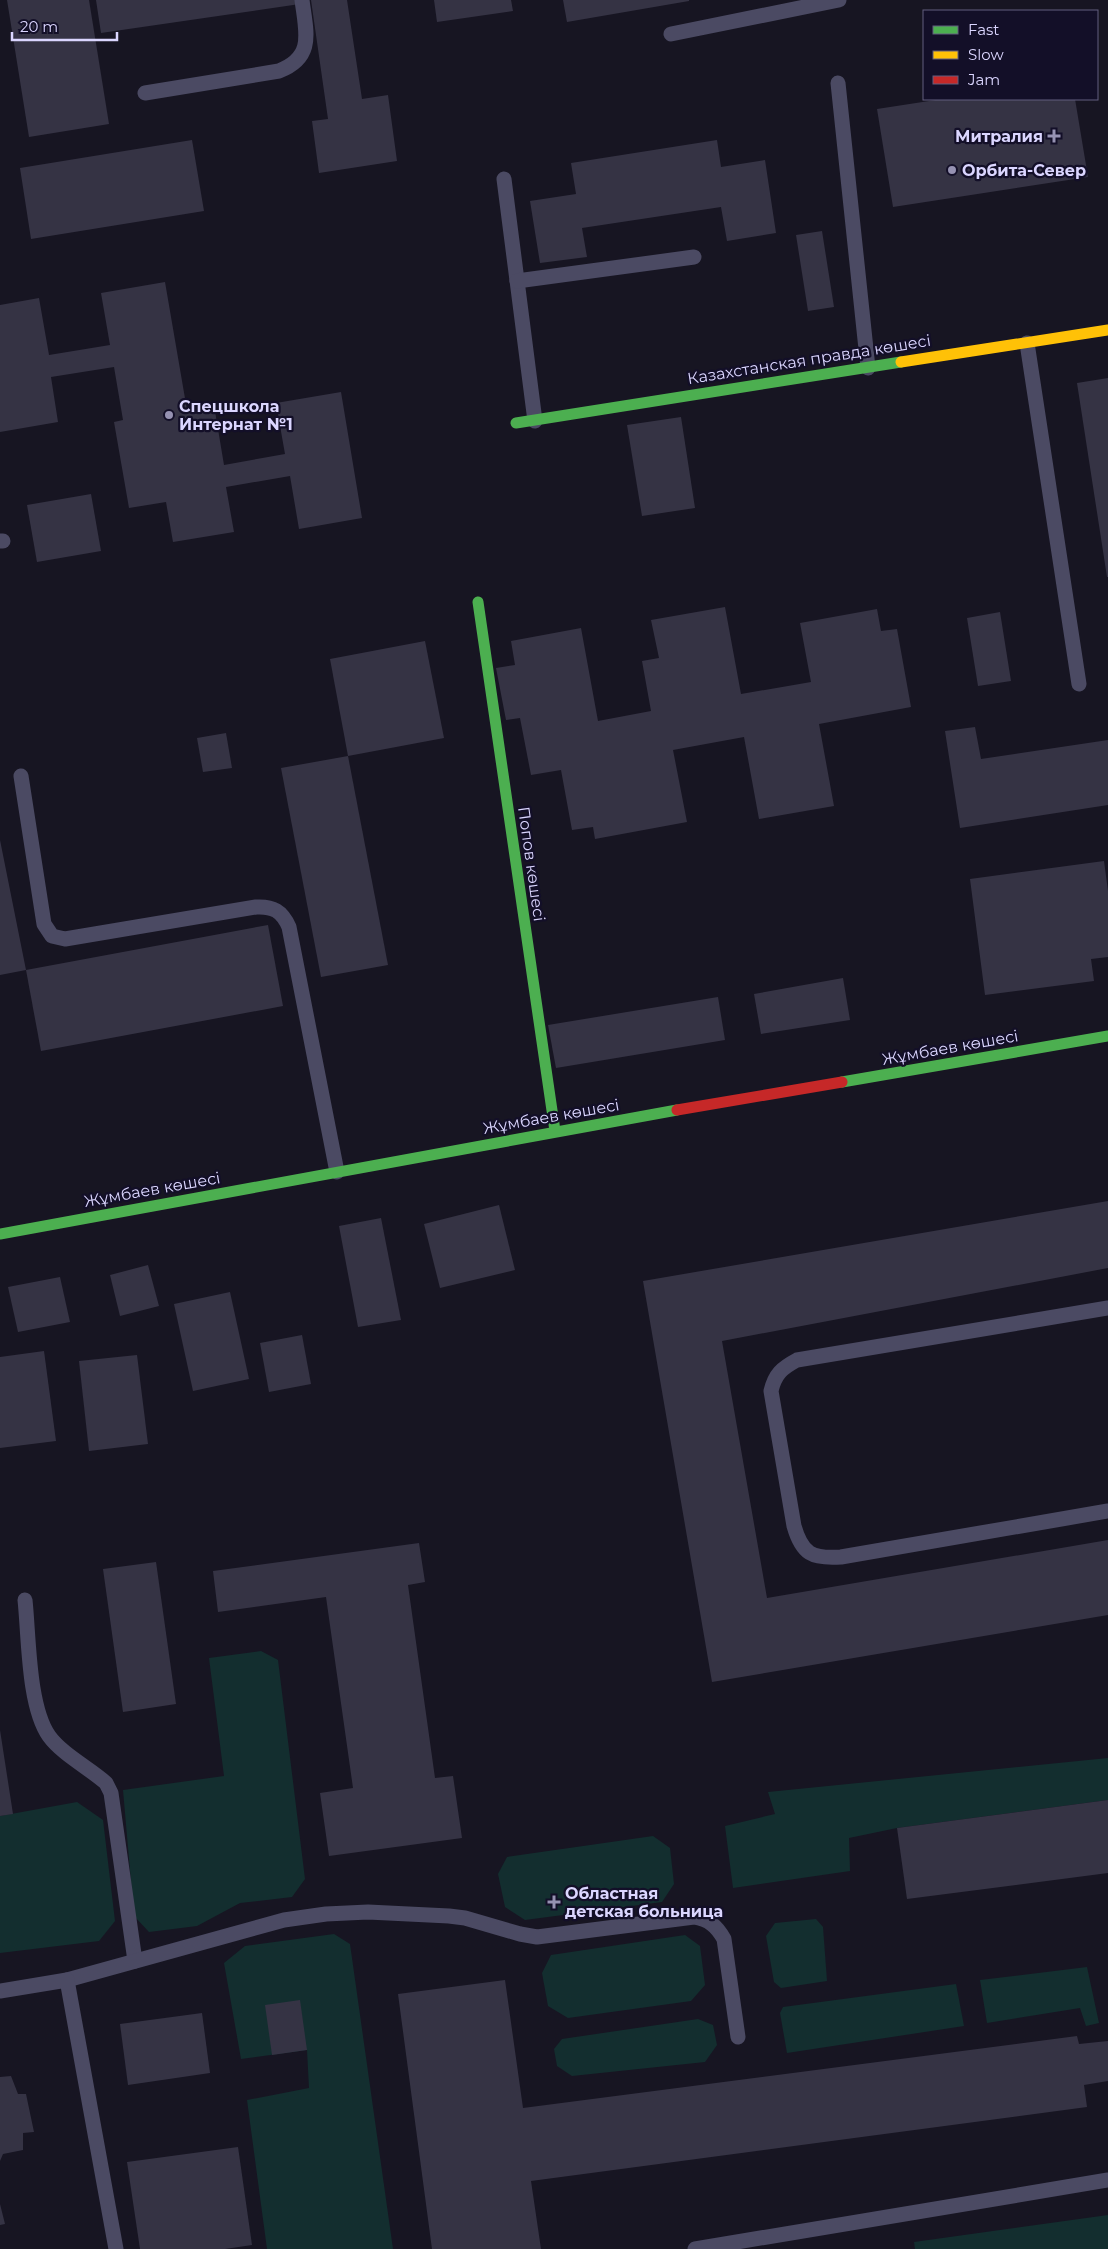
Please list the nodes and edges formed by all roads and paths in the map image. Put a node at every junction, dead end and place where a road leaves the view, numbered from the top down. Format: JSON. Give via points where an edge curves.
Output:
{"nodes":[{"id":1,"x":302,"y":0,"type":"edge"},
{"id":2,"x":839,"y":0,"type":"edge"},
{"id":3,"x":671,"y":34,"type":"dead end"},
{"id":4,"x":838,"y":83,"type":"dead end"},
{"id":5,"x":145,"y":93,"type":"dead end"},
{"id":6,"x":504,"y":179,"type":"dead end"},
{"id":7,"x":694,"y":257,"type":"dead end"},
{"id":8,"x":517,"y":281,"type":"junction"},
{"id":9,"x":1108,"y":330,"type":"edge"},
{"id":10,"x":1027,"y":343,"type":"junction"},
{"id":11,"x":868,"y":368,"type":"junction"},
{"id":12,"x":535,"y":421,"type":"junction"},
{"id":13,"x":516,"y":423,"type":"dead end"},
{"id":14,"x":478,"y":602,"type":"dead end"},
{"id":15,"x":1079,"y":684,"type":"dead end"},
{"id":16,"x":21,"y":776,"type":"dead end"},
{"id":17,"x":1108,"y":1036,"type":"edge"},
{"id":18,"x":555,"y":1131,"type":"junction"},
{"id":19,"x":337,"y":1172,"type":"junction"},
{"id":20,"x":0,"y":1234,"type":"edge"},
{"id":21,"x":1108,"y":1308,"type":"edge"},
{"id":22,"x":1108,"y":1511,"type":"edge"},
{"id":23,"x":25,"y":1600,"type":"dead end"},
{"id":24,"x":135,"y":1961,"type":"junction"},
{"id":25,"x":68,"y":1980,"type":"junction"},
{"id":26,"x":0,"y":1991,"type":"edge"},
{"id":27,"x":738,"y":2038,"type":"dead end"},
{"id":28,"x":1108,"y":2180,"type":"edge"},
{"id":29,"x":773,"y":2243,"type":"edge"},
{"id":30,"x":116,"y":2249,"type":"edge"},
{"id":31,"x":695,"y":2249,"type":"edge"}],
"edges":[{"from":1,"to":5,"type":"lane","via":[[306,45],[293,66]]},
{"from":2,"to":3,"type":"lane"},
{"from":4,"to":11,"type":"lane"},
{"from":6,"to":8,"type":"lane"},
{"from":7,"to":8,"type":"lane"},
{"from":8,"to":12,"type":"lane"},
{"from":9,"to":10,"type":"street","name":"Казахстанская правда көшесі"},
{"from":10,"to":11,"type":"street","name":"Казахстанская правда көшесі"},
{"from":10,"to":15,"type":"lane"},
{"from":11,"to":12,"type":"street","name":"Казахстанская правда көшесі"},
{"from":12,"to":13,"type":"street","name":"Казахстанская правда көшесі"},
{"from":14,"to":18,"type":"street","name":"Попов көшесі"},
{"from":16,"to":19,"type":"lane","via":[[44,924],[52,936],[65,938],[266,906],[284,917],[289,927]]},
{"from":17,"to":18,"type":"street","name":"Жұмбаев көшесі"},
{"from":18,"to":19,"type":"street","name":"Жұмбаев көшесі"},
{"from":19,"to":20,"type":"street","name":"Жұмбаев көшесі"},
{"from":21,"to":22,"type":"lane","via":[[797,1360],[782,1367],[774,1378],[771,1391],[794,1526],[798,1542],[808,1553],[824,1558],[841,1557]]},
{"from":23,"to":24,"type":"lane","via":[[35,1702],[41,1720],[50,1737],[106,1783],[110,1793]]},
{"from":24,"to":25,"type":"lane"},
{"from":24,"to":27,"type":"lane","via":[[284,1920],[326,1914],[368,1912],[450,1916],[537,1937],[694,1917],[708,1920],[724,1938]]},
{"from":25,"to":26,"type":"lane"},
{"from":25,"to":30,"type":"lane"},
{"from":28,"to":29,"type":"lane"},
{"from":29,"to":31,"type":"lane"}]}
